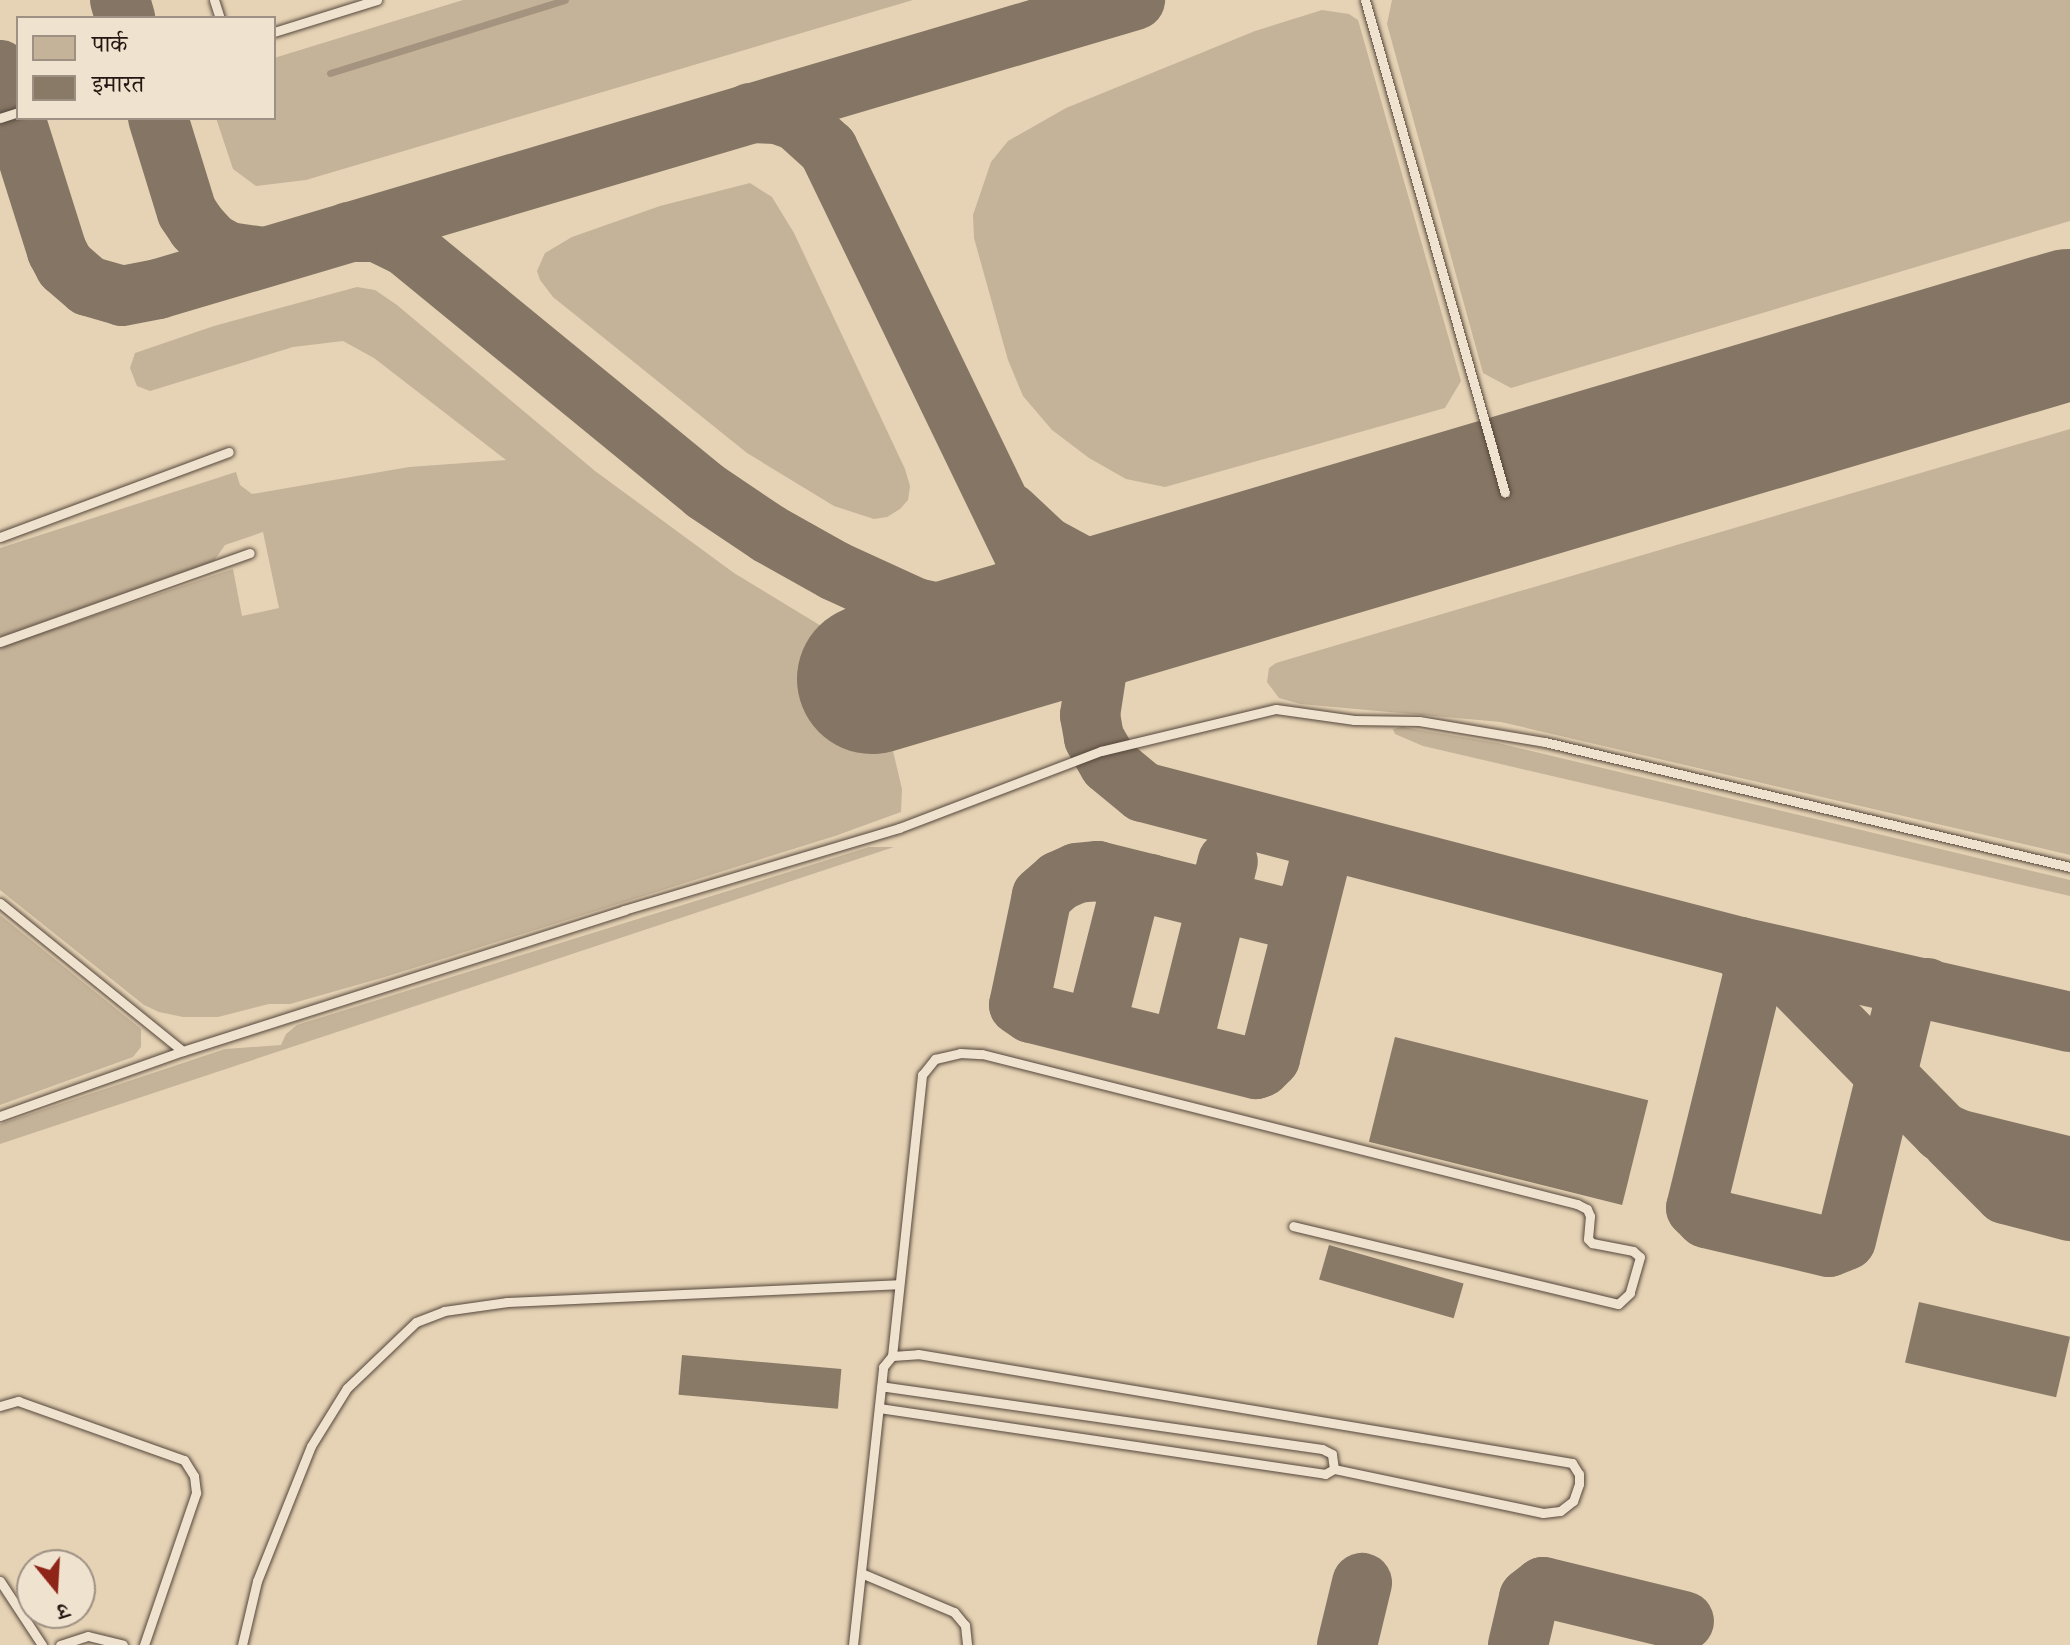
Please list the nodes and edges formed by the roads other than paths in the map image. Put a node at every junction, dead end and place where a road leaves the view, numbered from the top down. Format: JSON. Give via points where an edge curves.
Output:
{"nodes":[{"id":1,"x":377,"y":0,"type":"edge"},
{"id":2,"x":1365,"y":0,"type":"edge"},
{"id":3,"x":276,"y":31,"type":"edge"},
{"id":4,"x":229,"y":452,"type":"dead end"},
{"id":5,"x":1505,"y":493,"type":"dead end"},
{"id":6,"x":0,"y":537,"type":"edge"},
{"id":7,"x":250,"y":553,"type":"dead end"},
{"id":8,"x":0,"y":642,"type":"edge"},
{"id":9,"x":2070,"y":867,"type":"edge"},
{"id":10,"x":0,"y":903,"type":"edge"},
{"id":11,"x":183,"y":1051,"type":"junction"},
{"id":12,"x":0,"y":1116,"type":"edge"},
{"id":13,"x":1293,"y":1226,"type":"dead end"},
{"id":14,"x":899,"y":1284,"type":"junction"},
{"id":15,"x":892,"y":1356,"type":"junction"},
{"id":16,"x":881,"y":1386,"type":"junction"},
{"id":17,"x":0,"y":1406,"type":"edge"},
{"id":18,"x":879,"y":1408,"type":"junction"},
{"id":19,"x":1334,"y":1469,"type":"junction"},
{"id":20,"x":861,"y":1573,"type":"junction"},
{"id":21,"x":0,"y":1581,"type":"edge"},
{"id":22,"x":42,"y":1645,"type":"edge"},
{"id":23,"x":60,"y":1645,"type":"edge"},
{"id":24,"x":123,"y":1645,"type":"edge"},
{"id":25,"x":144,"y":1645,"type":"edge"},
{"id":26,"x":242,"y":1645,"type":"edge"},
{"id":27,"x":853,"y":1645,"type":"edge"},
{"id":28,"x":967,"y":1645,"type":"edge"}],
"edges":[{"from":1,"to":3,"type":"lane"},
{"from":2,"to":5,"type":"lane"},
{"from":4,"to":6,"type":"lane"},
{"from":7,"to":8,"type":"lane"},
{"from":9,"to":11,"type":"lane","via":[[1545,742],[1419,721],[1354,720],[1276,709],[1101,751],[899,828]]},
{"from":10,"to":11,"type":"lane"},
{"from":11,"to":12,"type":"lane"},
{"from":13,"to":14,"type":"lane","via":[[1618,1304],[1630,1293],[1640,1257],[1592,1243],[1590,1216],[1577,1204],[982,1054],[960,1053],[935,1059],[922,1075]]},
{"from":14,"to":15,"type":"lane"},
{"from":14,"to":26,"type":"lane","via":[[507,1302],[444,1311],[416,1322],[347,1388],[311,1446],[257,1581]]},
{"from":15,"to":16,"type":"lane","via":[[883,1367]]},
{"from":15,"to":19,"type":"lane","via":[[918,1354],[1572,1463],[1579,1484],[1573,1501],[1560,1511],[1543,1513]]},
{"from":16,"to":18,"type":"lane"},
{"from":16,"to":19,"type":"lane","via":[[1322,1449],[1332,1454]]},
{"from":17,"to":25,"type":"lane","via":[[18,1401],[184,1460],[194,1476],[196,1493]]},
{"from":18,"to":19,"type":"lane","via":[[1325,1474]]},
{"from":18,"to":20,"type":"lane"},
{"from":20,"to":27,"type":"lane"},
{"from":20,"to":28,"type":"lane","via":[[954,1612],[965,1625]]},
{"from":21,"to":22,"type":"lane"},
{"from":23,"to":24,"type":"lane","via":[[88,1636]]}]}
